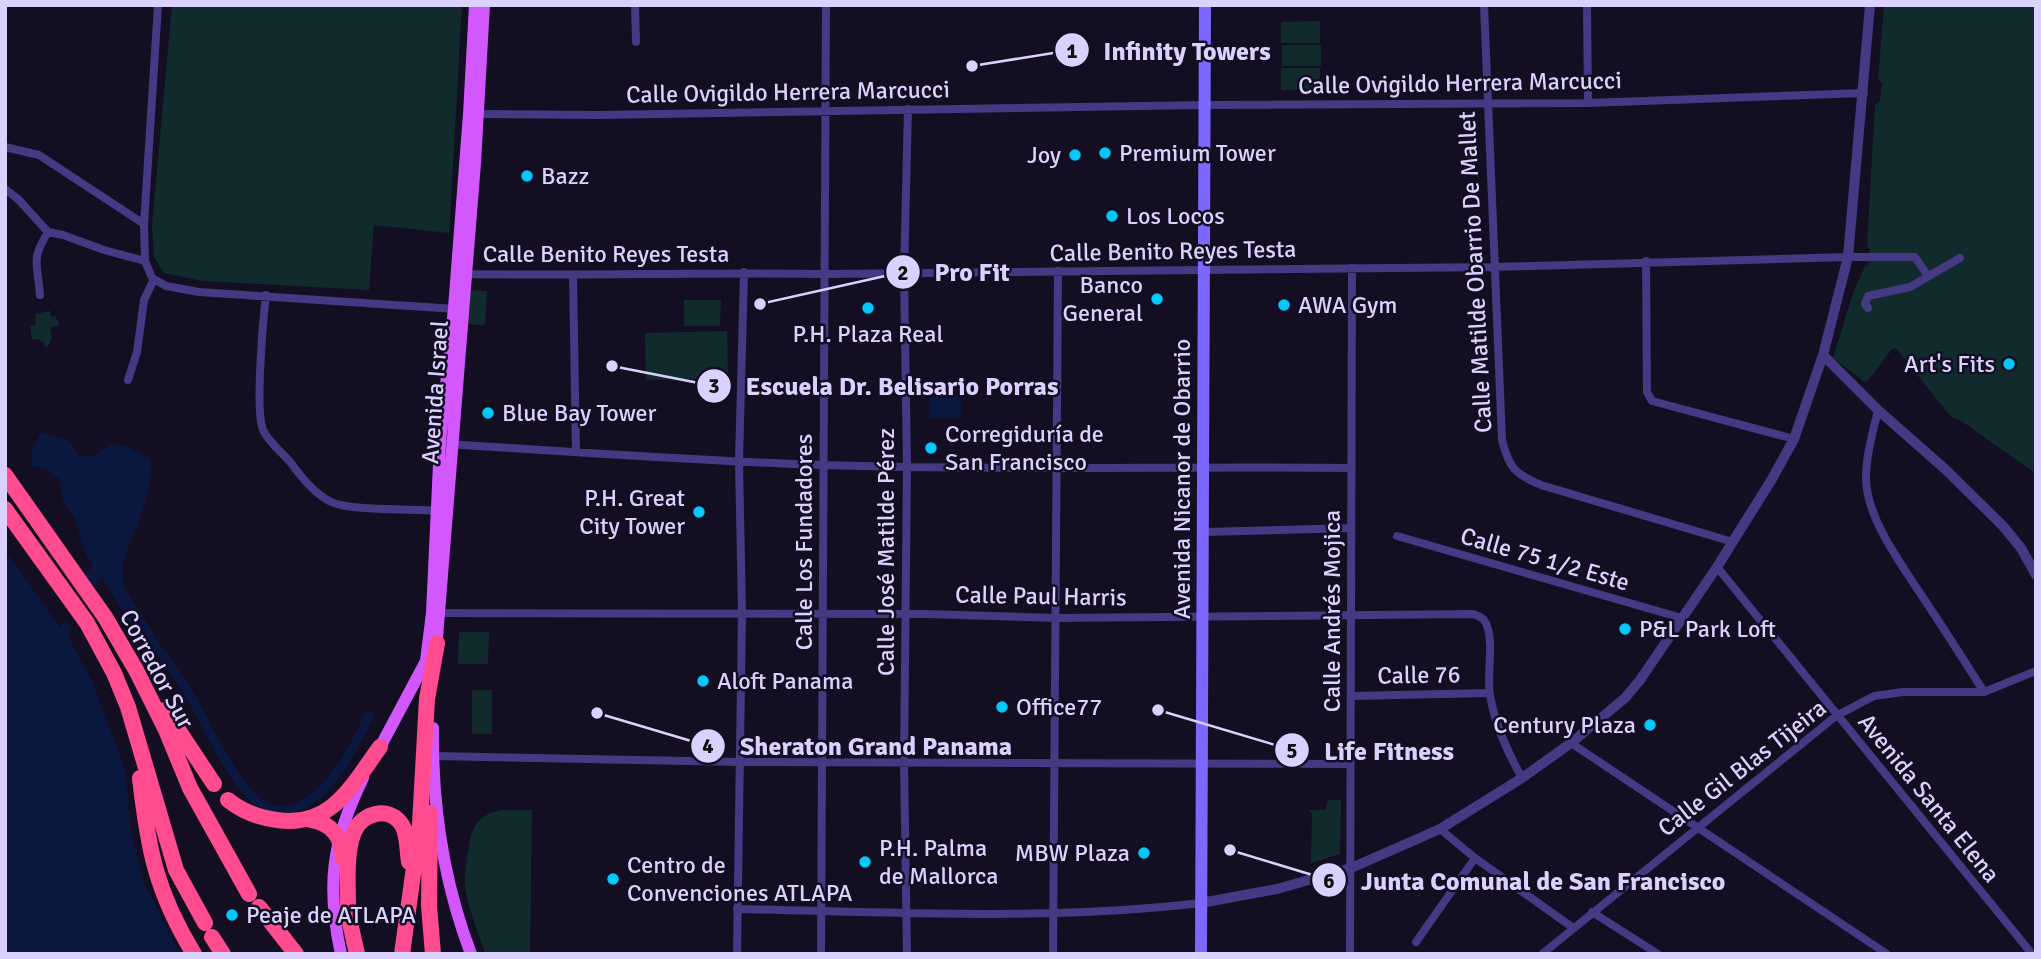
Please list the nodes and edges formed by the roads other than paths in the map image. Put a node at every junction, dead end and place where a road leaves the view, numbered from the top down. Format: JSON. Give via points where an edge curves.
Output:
{"nodes":[{"id":1,"x":158,"y":5,"type":"edge"},
{"id":2,"x":475,"y":5,"type":"edge"},
{"id":3,"x":484,"y":5,"type":"edge"},
{"id":4,"x":635,"y":5,"type":"edge"},
{"id":5,"x":826,"y":5,"type":"edge"},
{"id":6,"x":1205,"y":5,"type":"edge"},
{"id":7,"x":1484,"y":5,"type":"edge"},
{"id":8,"x":1587,"y":5,"type":"edge"},
{"id":9,"x":1870,"y":5,"type":"edge"},
{"id":10,"x":636,"y":42,"type":"dead end"},
{"id":11,"x":1864,"y":93,"type":"junction"},
{"id":12,"x":1588,"y":103,"type":"junction"},
{"id":13,"x":1487,"y":104,"type":"junction"},
{"id":14,"x":1205,"y":105,"type":"junction"},
{"id":15,"x":908,"y":109,"type":"junction"},
{"id":16,"x":825,"y":110,"type":"junction"},
{"id":17,"x":473,"y":114,"type":"junction"},
{"id":18,"x":5,"y":146,"type":"edge"},
{"id":19,"x":5,"y":189,"type":"edge"},
{"id":20,"x":144,"y":224,"type":"junction"},
{"id":21,"x":48,"y":232,"type":"junction"},
{"id":22,"x":1848,"y":257,"type":"junction"},
{"id":23,"x":1960,"y":258,"type":"dead end"},
{"id":24,"x":145,"y":261,"type":"junction"},
{"id":25,"x":1646,"y":261,"type":"junction"},
{"id":26,"x":1494,"y":267,"type":"junction"},
{"id":27,"x":1352,"y":268,"type":"junction"},
{"id":28,"x":1205,"y":270,"type":"junction"},
{"id":29,"x":1058,"y":271,"type":"junction"},
{"id":30,"x":744,"y":272,"type":"junction"},
{"id":31,"x":904,"y":273,"type":"junction"},
{"id":32,"x":461,"y":274,"type":"junction"},
{"id":33,"x":825,"y":274,"type":"junction"},
{"id":34,"x":573,"y":276,"type":"junction"},
{"id":35,"x":1928,"y":276,"type":"junction"},
{"id":36,"x":154,"y":279,"type":"junction"},
{"id":37,"x":40,"y":295,"type":"dead end"},
{"id":38,"x":266,"y":295,"type":"junction"},
{"id":39,"x":1868,"y":308,"type":"dead end"},
{"id":40,"x":458,"y":309,"type":"junction"},
{"id":41,"x":1823,"y":355,"type":"junction"},
{"id":42,"x":128,"y":380,"type":"dead end"},
{"id":43,"x":1878,"y":410,"type":"junction"},
{"id":44,"x":1794,"y":439,"type":"junction"},
{"id":45,"x":446,"y":444,"type":"junction"},
{"id":46,"x":576,"y":451,"type":"junction"},
{"id":47,"x":739,"y":461,"type":"junction"},
{"id":48,"x":824,"y":465,"type":"junction"},
{"id":49,"x":907,"y":466,"type":"junction"},
{"id":50,"x":1204,"y":466,"type":"junction"},
{"id":51,"x":1351,"y":468,"type":"junction"},
{"id":52,"x":1056,"y":469,"type":"junction"},
{"id":53,"x":5,"y":475,"type":"edge"},
{"id":54,"x":5,"y":509,"type":"edge"},
{"id":55,"x":436,"y":511,"type":"junction"},
{"id":56,"x":1351,"y":528,"type":"junction"},
{"id":57,"x":1203,"y":532,"type":"junction"},
{"id":58,"x":1397,"y":536,"type":"dead end"},
{"id":59,"x":1733,"y":542,"type":"junction"},
{"id":60,"x":1717,"y":567,"type":"junction"},
{"id":61,"x":2036,"y":575,"type":"edge"},
{"id":62,"x":436,"y":613,"type":"junction"},
{"id":63,"x":741,"y":613,"type":"junction"},
{"id":64,"x":906,"y":614,"type":"junction"},
{"id":65,"x":823,"y":615,"type":"junction"},
{"id":66,"x":1351,"y":616,"type":"junction"},
{"id":67,"x":1203,"y":617,"type":"junction"},
{"id":68,"x":1056,"y":618,"type":"junction"},
{"id":69,"x":1682,"y":618,"type":"junction"},
{"id":70,"x":437,"y":643,"type":"junction"},
{"id":71,"x":426,"y":661,"type":"junction"},
{"id":72,"x":135,"y":670,"type":"junction"},
{"id":73,"x":2036,"y":671,"type":"edge"},
{"id":74,"x":1984,"y":692,"type":"junction"},
{"id":75,"x":1489,"y":693,"type":"junction"},
{"id":76,"x":1350,"y":696,"type":"junction"},
{"id":77,"x":1836,"y":716,"type":"junction"},
{"id":78,"x":133,"y":724,"type":"junction"},
{"id":79,"x":1571,"y":743,"type":"junction"},
{"id":80,"x":380,"y":747,"type":"junction"},
{"id":81,"x":432,"y":756,"type":"junction"},
{"id":82,"x":738,"y":762,"type":"junction"},
{"id":83,"x":821,"y":762,"type":"junction"},
{"id":84,"x":904,"y":763,"type":"junction"},
{"id":85,"x":1053,"y":763,"type":"junction"},
{"id":86,"x":1201,"y":763,"type":"junction"},
{"id":87,"x":1350,"y":764,"type":"junction"},
{"id":88,"x":1522,"y":778,"type":"junction"},
{"id":89,"x":433,"y":782,"type":"junction"},
{"id":90,"x":214,"y":784,"type":"dead end"},
{"id":91,"x":228,"y":800,"type":"dead end"},
{"id":92,"x":310,"y":820,"type":"junction"},
{"id":93,"x":1697,"y":827,"type":"junction"},
{"id":94,"x":1440,"y":829,"type":"junction"},
{"id":95,"x":339,"y":837,"type":"junction"},
{"id":96,"x":1475,"y":858,"type":"junction"},
{"id":97,"x":411,"y":867,"type":"junction"},
{"id":98,"x":1351,"y":868,"type":"junction"},
{"id":99,"x":1201,"y":903,"type":"junction"},
{"id":100,"x":737,"y":909,"type":"junction"},
{"id":101,"x":821,"y":911,"type":"junction"},
{"id":102,"x":907,"y":912,"type":"junction"},
{"id":103,"x":1592,"y":912,"type":"junction"},
{"id":104,"x":1054,"y":914,"type":"junction"},
{"id":105,"x":348,"y":920,"type":"junction"},
{"id":106,"x":1572,"y":928,"type":"junction"},
{"id":107,"x":1416,"y":942,"type":"dead end"},
{"id":108,"x":194,"y":954,"type":"edge"},
{"id":109,"x":223,"y":954,"type":"edge"},
{"id":110,"x":296,"y":954,"type":"edge"},
{"id":111,"x":341,"y":954,"type":"edge"},
{"id":112,"x":357,"y":954,"type":"edge"},
{"id":113,"x":397,"y":954,"type":"edge"},
{"id":114,"x":402,"y":954,"type":"edge"},
{"id":115,"x":433,"y":954,"type":"edge"},
{"id":116,"x":471,"y":954,"type":"edge"},
{"id":117,"x":737,"y":954,"type":"edge"},
{"id":118,"x":821,"y":954,"type":"edge"},
{"id":119,"x":907,"y":954,"type":"edge"},
{"id":120,"x":1053,"y":954,"type":"edge"},
{"id":121,"x":1201,"y":954,"type":"edge"},
{"id":122,"x":1350,"y":954,"type":"edge"},
{"id":123,"x":1542,"y":954,"type":"edge"},
{"id":124,"x":1658,"y":954,"type":"edge"},
{"id":125,"x":1887,"y":954,"type":"edge"},
{"id":126,"x":2032,"y":954,"type":"edge"}],
"edges":[{"from":1,"to":20,"type":"street"},
{"from":2,"to":17,"type":"main road","name":"Avenida Israel"},
{"from":3,"to":17,"type":"main road","name":"Avenida Israel"},
{"from":4,"to":10,"type":"street"},
{"from":5,"to":16,"type":"street","name":"Calle Los Fundadores"},
{"from":6,"to":14,"type":"main road","name":"Avenida Nicanor de Obarrio"},
{"from":7,"to":13,"type":"street","name":"Calle Matilde Obarrio De Mallet"},
{"from":8,"to":12,"type":"street"},
{"from":9,"to":11,"type":"street"},
{"from":11,"to":12,"type":"street","name":"Calle Ovigildo Herrera Marcucci"},
{"from":11,"to":22,"type":"street"},
{"from":12,"to":13,"type":"street","name":"Calle Ovigildo Herrera Marcucci"},
{"from":13,"to":14,"type":"street","name":"Calle Ovigildo Herrera Marcucci"},
{"from":13,"to":26,"type":"street","name":"Calle Matilde Obarrio De Mallet"},
{"from":14,"to":15,"type":"street","name":"Calle Ovigildo Herrera Marcucci"},
{"from":14,"to":28,"type":"main road","name":"Avenida Nicanor de Obarrio"},
{"from":15,"to":16,"type":"street","name":"Calle Ovigildo Herrera Marcucci"},
{"from":15,"to":31,"type":"street","name":"Calle José Matilde Pérez"},
{"from":16,"to":17,"type":"street","name":"Calle Ovigildo Herrera Marcucci"},
{"from":16,"to":33,"type":"street","name":"Calle Los Fundadores"},
{"from":17,"to":32,"type":"main road","name":"Avenida Israel"},
{"from":18,"to":20,"type":"street","via":[[39,155]]},
{"from":19,"to":21,"type":"street"},
{"from":20,"to":24,"type":"street"},
{"from":21,"to":24,"type":"street"},
{"from":21,"to":37,"type":"street","via":[[34,261]]},
{"from":22,"to":25,"type":"street","name":"Calle Benito Reyes Testa"},
{"from":22,"to":35,"type":"street","name":"Calle Benito Reyes Testa","via":[[1915,257]]},
{"from":22,"to":41,"type":"street"},
{"from":23,"to":35,"type":"street"},
{"from":24,"to":36,"type":"street"},
{"from":25,"to":26,"type":"street","name":"Calle Benito Reyes Testa"},
{"from":25,"to":44,"type":"street","via":[[1647,392],[1652,401]]},
{"from":26,"to":27,"type":"street","name":"Calle Benito Reyes Testa"},
{"from":26,"to":59,"type":"street","name":"Calle Matilde Obarrio De Mallet","via":[[1502,440],[1508,462],[1521,476],[1541,485]]},
{"from":27,"to":28,"type":"street","name":"Calle Benito Reyes Testa"},
{"from":27,"to":51,"type":"street","name":"Calle Andrés Mojica"},
{"from":28,"to":29,"type":"street","name":"Calle Benito Reyes Testa"},
{"from":28,"to":50,"type":"main road","name":"Avenida Nicanor de Obarrio"},
{"from":29,"to":31,"type":"street","name":"Calle Benito Reyes Testa"},
{"from":29,"to":52,"type":"street"},
{"from":30,"to":33,"type":"street","name":"Calle Benito Reyes Testa"},
{"from":30,"to":34,"type":"street","name":"Calle Benito Reyes Testa"},
{"from":30,"to":47,"type":"street"},
{"from":31,"to":33,"type":"street","name":"Calle Benito Reyes Testa"},
{"from":31,"to":49,"type":"street","name":"Calle José Matilde Pérez"},
{"from":32,"to":34,"type":"street","name":"Calle Benito Reyes Testa"},
{"from":32,"to":40,"type":"main road","name":"Avenida Israel"},
{"from":33,"to":48,"type":"street","name":"Calle Los Fundadores"},
{"from":34,"to":46,"type":"street"},
{"from":35,"to":39,"type":"street","via":[[1900,291],[1868,296]]},
{"from":36,"to":38,"type":"street","via":[[189,290]]},
{"from":36,"to":42,"type":"street","via":[[144,300]]},
{"from":38,"to":40,"type":"street"},
{"from":38,"to":55,"type":"street","via":[[261,414],[268,438],[304,481],[330,501]]},
{"from":40,"to":45,"type":"main road","name":"Avenida Israel"},
{"from":41,"to":43,"type":"street"},
{"from":41,"to":44,"type":"street"},
{"from":43,"to":61,"type":"street","via":[[2003,526]]},
{"from":43,"to":74,"type":"street","via":[[1867,458],[1869,500],[1901,564]]},
{"from":44,"to":59,"type":"street"},
{"from":45,"to":46,"type":"street"},
{"from":45,"to":55,"type":"main road","name":"Avenida Israel"},
{"from":45,"to":62,"type":"main road","name":"Avenida Israel"},
{"from":46,"to":47,"type":"street"},
{"from":47,"to":48,"type":"street"},
{"from":47,"to":63,"type":"street"},
{"from":48,"to":49,"type":"street"},
{"from":48,"to":65,"type":"street","name":"Calle Los Fundadores"},
{"from":49,"to":52,"type":"street"},
{"from":49,"to":64,"type":"street","name":"Calle José Matilde Pérez"},
{"from":50,"to":51,"type":"street"},
{"from":50,"to":52,"type":"street"},
{"from":50,"to":57,"type":"main road","name":"Avenida Nicanor de Obarrio"},
{"from":51,"to":56,"type":"street","name":"Calle Andrés Mojica"},
{"from":52,"to":68,"type":"street"},
{"from":53,"to":72,"type":"highway","name":"Corredor Sur","via":[[98,607]]},
{"from":54,"to":78,"type":"highway","name":"Corredor Sur","via":[[87,623],[118,682]]},
{"from":55,"to":62,"type":"main road","name":"Avenida Israel"},
{"from":56,"to":57,"type":"street"},
{"from":56,"to":66,"type":"street","name":"Calle Andrés Mojica"},
{"from":57,"to":67,"type":"main road","name":"Avenida Nicanor de Obarrio"},
{"from":58,"to":69,"type":"street","name":"Calle 75 1/2 Este"},
{"from":59,"to":60,"type":"street"},
{"from":60,"to":69,"type":"street"},
{"from":60,"to":77,"type":"street","name":"Avenida Santa Elena"},
{"from":62,"to":63,"type":"street","name":"Calle Paul Harris"},
{"from":62,"to":70,"type":"main road","name":"Avenida Israel"},
{"from":62,"to":71,"type":"main road"},
{"from":63,"to":65,"type":"street","name":"Calle Paul Harris"},
{"from":63,"to":82,"type":"street"},
{"from":64,"to":65,"type":"street","name":"Calle Paul Harris"},
{"from":64,"to":68,"type":"street","name":"Calle Paul Harris"},
{"from":64,"to":84,"type":"street","name":"Calle José Matilde Pérez"},
{"from":65,"to":83,"type":"street","name":"Calle Los Fundadores"},
{"from":66,"to":67,"type":"street","name":"Calle Paul Harris"},
{"from":66,"to":75,"type":"street","name":"Calle Paul Harris","via":[[1473,614],[1482,618],[1490,656]]},
{"from":66,"to":76,"type":"street","name":"Calle Andrés Mojica"},
{"from":67,"to":68,"type":"street","name":"Calle Paul Harris"},
{"from":67,"to":86,"type":"main road","name":"Avenida Nicanor de Obarrio"},
{"from":68,"to":85,"type":"street"},
{"from":69,"to":79,"type":"street","via":[[1625,698]]},
{"from":70,"to":81,"type":"main road","name":"Avenida Israel"},
{"from":70,"to":97,"type":"highway","via":[[427,699],[420,824]]},
{"from":71,"to":80,"type":"main road"},
{"from":71,"to":97,"type":"highway"},
{"from":72,"to":90,"type":"highway"},
{"from":72,"to":110,"type":"highway","name":"Corredor Sur","via":[[190,788],[254,901]]},
{"from":73,"to":74,"type":"street","name":"Calle Gil Blas Tijeira"},
{"from":74,"to":77,"type":"street","name":"Calle Gil Blas Tijeira","via":[[1874,696]]},
{"from":75,"to":76,"type":"street","name":"Calle 76"},
{"from":75,"to":88,"type":"street","name":"Calle Paul Harris","via":[[1499,731]]},
{"from":76,"to":87,"type":"street","name":"Calle Andrés Mojica"},
{"from":77,"to":93,"type":"street","name":"Calle Gil Blas Tijeira"},
{"from":77,"to":126,"type":"street","name":"Avenida Santa Elena"},
{"from":78,"to":108,"type":"highway","via":[[158,883]]},
{"from":78,"to":109,"type":"highway","name":"Corredor Sur","via":[[176,870]]},
{"from":79,"to":88,"type":"street"},
{"from":79,"to":93,"type":"street"},
{"from":80,"to":92,"type":"highway","via":[[337,804]]},
{"from":80,"to":95,"type":"main road"},
{"from":81,"to":82,"type":"street"},
{"from":81,"to":89,"type":"main road","name":"Avenida Israel"},
{"from":82,"to":83,"type":"street"},
{"from":82,"to":100,"type":"street"},
{"from":83,"to":84,"type":"street"},
{"from":83,"to":101,"type":"street","name":"Calle Los Fundadores"},
{"from":84,"to":85,"type":"street"},
{"from":84,"to":102,"type":"street","name":"Calle José Matilde Pérez"},
{"from":85,"to":86,"type":"street"},
{"from":85,"to":104,"type":"street"},
{"from":86,"to":87,"type":"street"},
{"from":86,"to":99,"type":"main road","name":"Avenida Nicanor de Obarrio"},
{"from":87,"to":98,"type":"street","name":"Calle Andrés Mojica"},
{"from":88,"to":94,"type":"street"},
{"from":89,"to":115,"type":"highway","via":[[429,866]]},
{"from":89,"to":116,"type":"main road","name":"Avenida Israel","via":[[450,886]]},
{"from":91,"to":92,"type":"highway","via":[[265,818]]},
{"from":92,"to":95,"type":"highway","via":[[330,827]]},
{"from":93,"to":103,"type":"street","name":"Calle Gil Blas Tijeira"},
{"from":93,"to":125,"type":"street"},
{"from":94,"to":96,"type":"street"},
{"from":94,"to":98,"type":"street"},
{"from":95,"to":105,"type":"highway"},
{"from":95,"to":111,"type":"main road","via":[[332,888]]},
{"from":96,"to":106,"type":"street"},
{"from":96,"to":107,"type":"street"},
{"from":97,"to":105,"type":"highway","via":[[405,834],[396,819],[382,813],[362,820],[350,847]]},
{"from":97,"to":113,"type":"highway"},
{"from":97,"to":114,"type":"highway"},
{"from":98,"to":99,"type":"street","via":[[1277,889]]},
{"from":98,"to":122,"type":"street","name":"Calle Andrés Mojica"},
{"from":99,"to":104,"type":"street"},
{"from":99,"to":121,"type":"main road","name":"Avenida Nicanor de Obarrio"},
{"from":100,"to":101,"type":"street"},
{"from":100,"to":117,"type":"street"},
{"from":101,"to":102,"type":"street"},
{"from":101,"to":118,"type":"street","name":"Calle Los Fundadores"},
{"from":102,"to":104,"type":"street"},
{"from":102,"to":119,"type":"street","name":"Calle José Matilde Pérez"},
{"from":103,"to":106,"type":"street","name":"Calle Gil Blas Tijeira"},
{"from":103,"to":124,"type":"street"},
{"from":104,"to":120,"type":"street"},
{"from":105,"to":112,"type":"highway"},
{"from":106,"to":123,"type":"street","name":"Calle Gil Blas Tijeira"}]}
